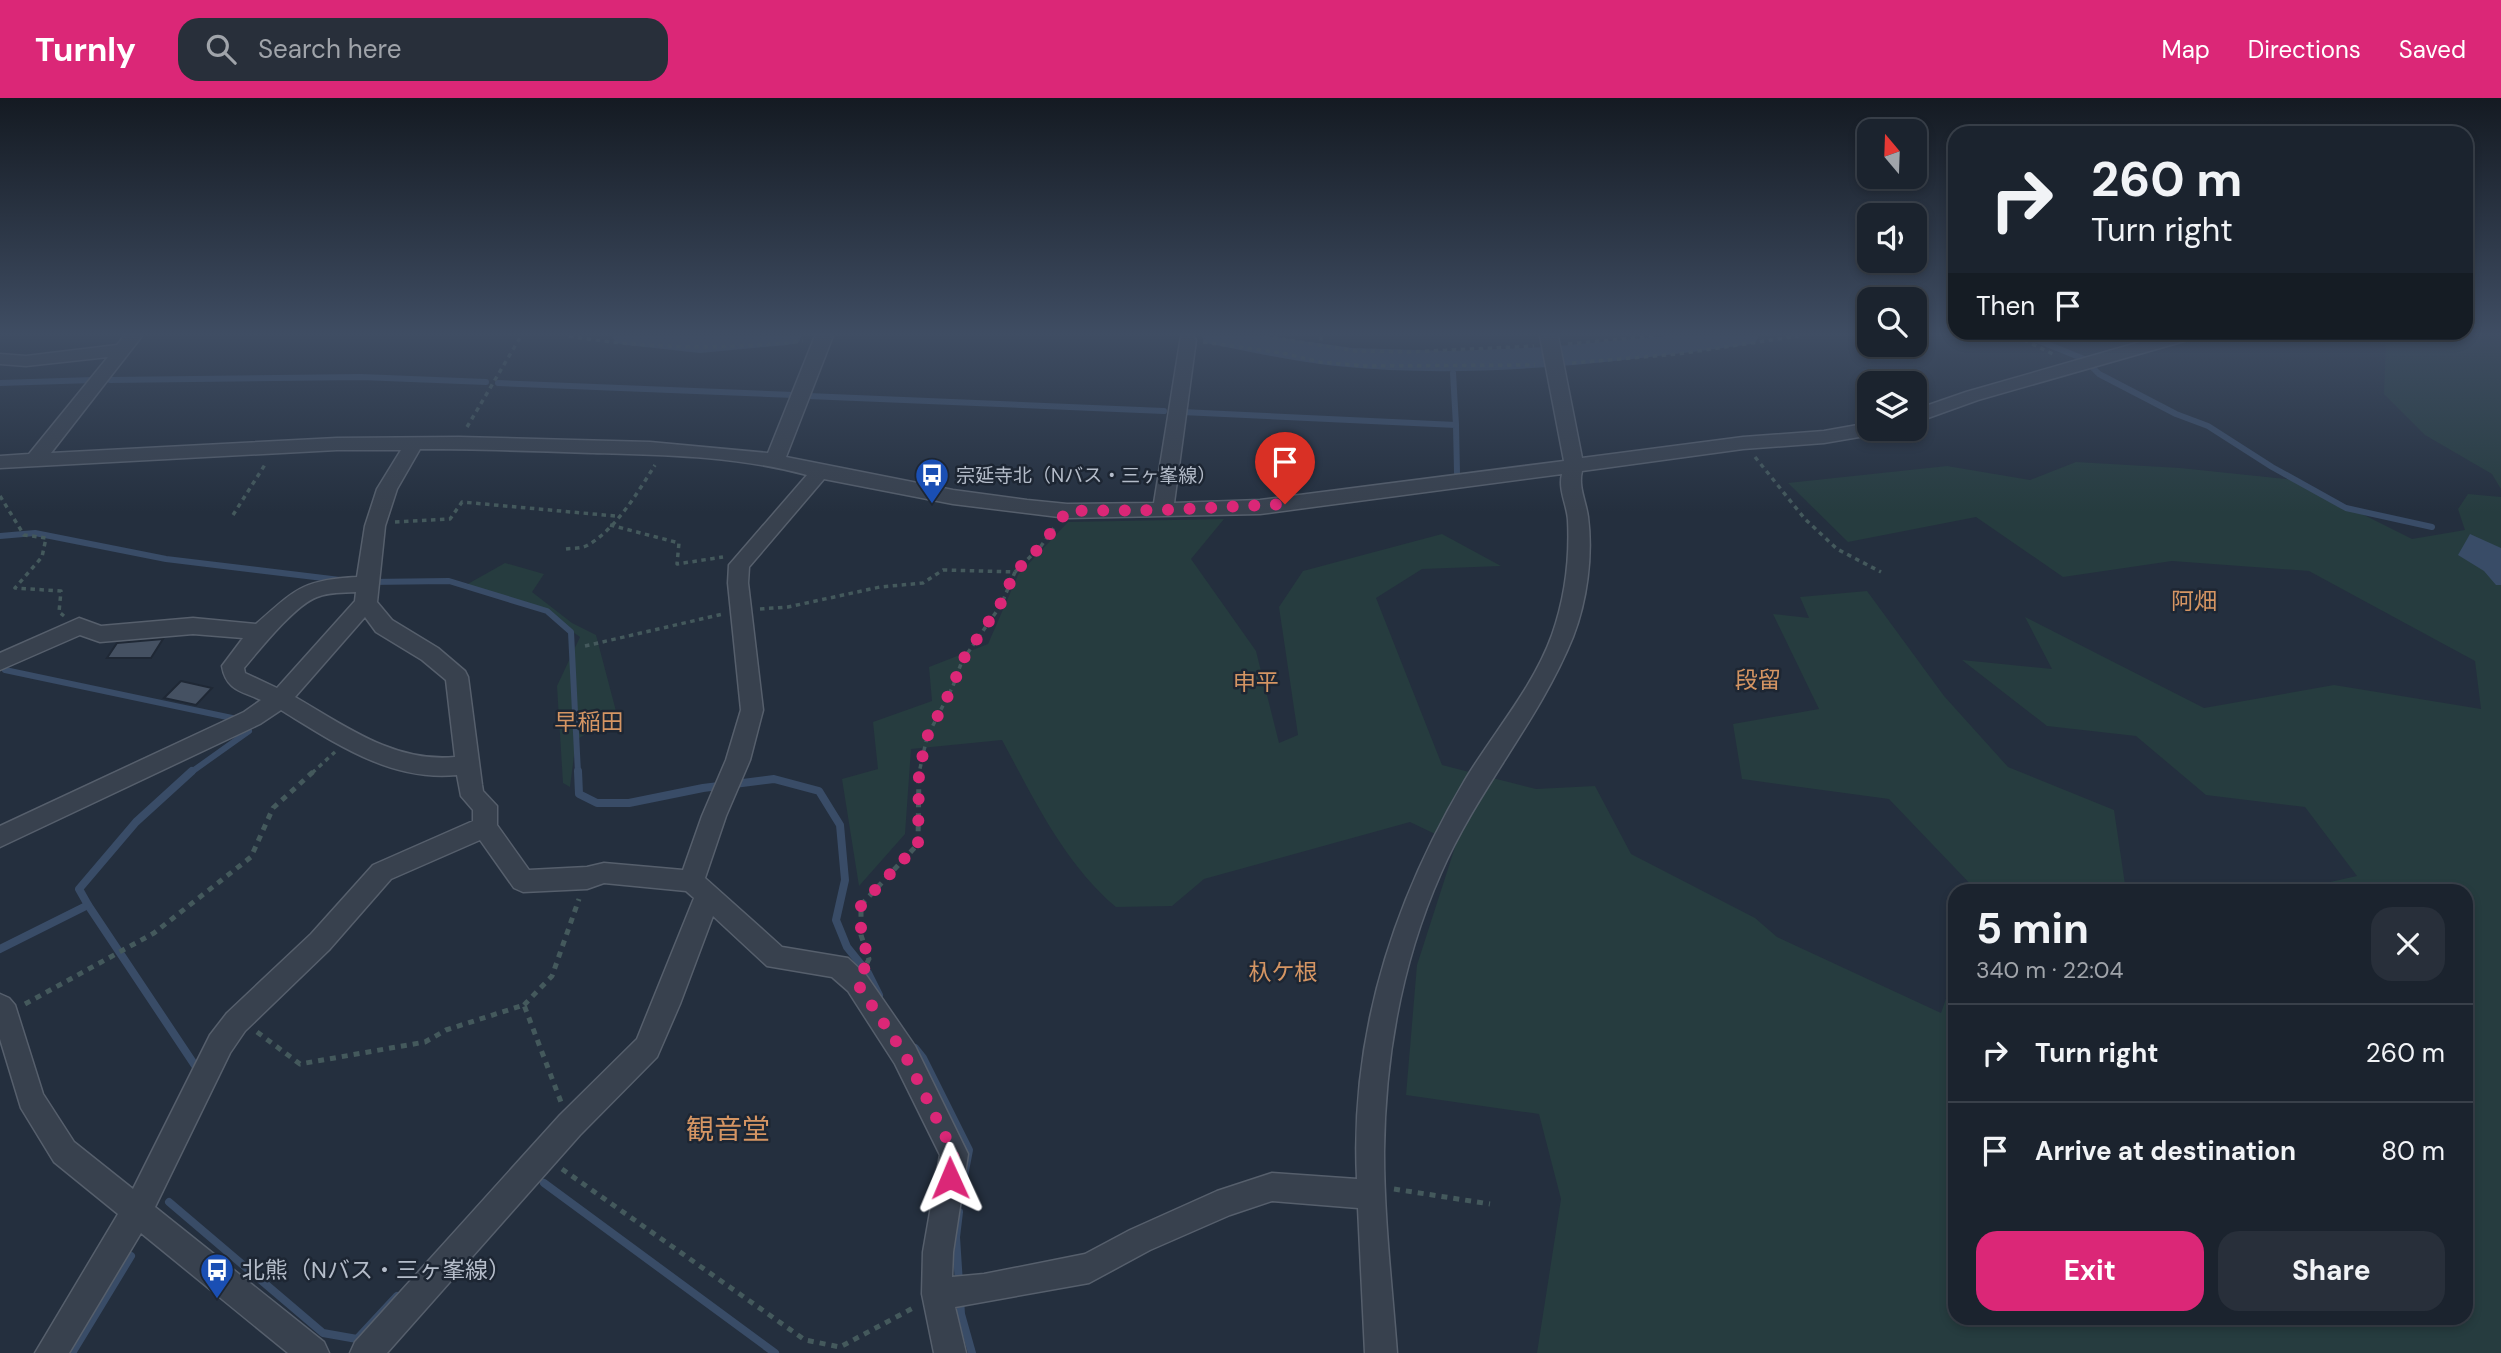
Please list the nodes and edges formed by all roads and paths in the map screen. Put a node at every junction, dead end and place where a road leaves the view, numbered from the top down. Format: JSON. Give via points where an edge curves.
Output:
{"nodes":[{"id":1,"x":87,"y":395,"type":"edge"},
{"id":2,"x":486,"y":395,"type":"edge"},
{"id":3,"x":801,"y":395,"type":"edge"},
{"id":4,"x":1179,"y":395,"type":"edge"},
{"id":5,"x":1560,"y":395,"type":"edge"},
{"id":6,"x":1977,"y":395,"type":"edge"},
{"id":7,"x":1927,"y":412,"type":"edge"},
{"id":8,"x":1857,"y":431,"type":"edge"},
{"id":9,"x":458,"y":443,"type":"junction"},
{"id":10,"x":1743,"y":443,"type":"junction"},
{"id":11,"x":414,"y":444,"type":"junction"},
{"id":12,"x":276,"y":447,"type":"junction"},
{"id":13,"x":664,"y":449,"type":"junction"},
{"id":14,"x":775,"y":460,"type":"junction"},
{"id":15,"x":34,"y":461,"type":"junction"},
{"id":16,"x":0,"y":462,"type":"edge"},
{"id":17,"x":1574,"y":464,"type":"junction"},
{"id":18,"x":820,"y":472,"type":"junction"},
{"id":19,"x":0,"y":496,"type":"edge"},
{"id":20,"x":1163,"y":510,"type":"junction"},
{"id":21,"x":1067,"y":511,"type":"junction"},
{"id":22,"x":233,"y":515,"type":"dead end"},
{"id":23,"x":615,"y":516,"type":"junction"},
{"id":24,"x":376,"y":522,"type":"junction"},
{"id":25,"x":610,"y":525,"type":"junction"},
{"id":26,"x":566,"y":549,"type":"dead end"},
{"id":27,"x":744,"y":556,"type":"junction"},
{"id":28,"x":1015,"y":572,"type":"junction"},
{"id":29,"x":1881,"y":572,"type":"dead end"},
{"id":30,"x":366,"y":594,"type":"junction"},
{"id":31,"x":741,"y":610,"type":"junction"},
{"id":32,"x":79,"y":626,"type":"junction"},
{"id":33,"x":261,"y":632,"type":"junction"},
{"id":34,"x":585,"y":646,"type":"dead end"},
{"id":35,"x":0,"y":662,"type":"edge"},
{"id":36,"x":280,"y":699,"type":"junction"},
{"id":37,"x":349,"y":740,"type":"junction"},
{"id":38,"x":468,"y":765,"type":"junction"},
{"id":39,"x":485,"y":827,"type":"junction"},
{"id":40,"x":0,"y":837,"type":"edge"},
{"id":41,"x":587,"y":878,"type":"junction"},
{"id":42,"x":700,"y":888,"type":"junction"},
{"id":43,"x":857,"y":983,"type":"junction"},
{"id":44,"x":524,"y":1004,"type":"junction"},
{"id":45,"x":3,"y":1010,"type":"edge"},
{"id":46,"x":236,"y":1022,"type":"junction"},
{"id":47,"x":570,"y":1125,"type":"junction"},
{"id":48,"x":541,"y":1158,"type":"junction"},
{"id":49,"x":1371,"y":1193,"type":"junction"},
{"id":50,"x":1490,"y":1204,"type":"dead end"},
{"id":51,"x":137,"y":1211,"type":"junction"},
{"id":52,"x":937,"y":1294,"type":"junction"},
{"id":53,"x":51,"y":1353,"type":"edge"},
{"id":54,"x":313,"y":1353,"type":"edge"},
{"id":55,"x":366,"y":1353,"type":"edge"},
{"id":56,"x":950,"y":1353,"type":"edge"},
{"id":57,"x":1381,"y":1353,"type":"edge"}],
"edges":[{"from":1,"to":15,"type":"street"},
{"from":2,"to":9,"type":"path"},
{"from":3,"to":14,"type":"street"},
{"from":4,"to":20,"type":"street"},
{"from":5,"to":17,"type":"street"},
{"from":6,"to":7,"type":"street"},
{"from":8,"to":10,"type":"street"},
{"from":9,"to":11,"type":"street"},
{"from":9,"to":13,"type":"street"},
{"from":10,"to":17,"type":"street"},
{"from":10,"to":29,"type":"path","via":[[1805,519],[1837,549]]},
{"from":11,"to":12,"type":"street"},
{"from":11,"to":24,"type":"street","via":[[387,489]]},
{"from":12,"to":15,"type":"street"},
{"from":12,"to":22,"type":"path"},
{"from":13,"to":14,"type":"street"},
{"from":13,"to":23,"type":"path","via":[[638,492]]},
{"from":14,"to":18,"type":"street"},
{"from":15,"to":16,"type":"street"},
{"from":17,"to":20,"type":"street","via":[[1260,507]]},
{"from":17,"to":49,"type":"street","via":[[1570,480],[1578,518],[1577,585],[1562,637],[1429,871],[1399,949],[1376,1053]]},
{"from":18,"to":21,"type":"street","via":[[953,497]]},
{"from":18,"to":27,"type":"street"},
{"from":19,"to":32,"type":"path","via":[[24,535],[46,538],[42,557],[16,588],[61,591],[59,612]]},
{"from":20,"to":21,"type":"street"},
{"from":21,"to":28,"type":"path"},
{"from":23,"to":24,"type":"path","via":[[462,502],[450,519]]},
{"from":23,"to":25,"type":"path"},
{"from":24,"to":30,"type":"street"},
{"from":25,"to":26,"type":"path","via":[[586,547]]},
{"from":25,"to":27,"type":"path","via":[[679,543],[677,564]]},
{"from":27,"to":31,"type":"street","via":[[739,565]]},
{"from":28,"to":31,"type":"path","via":[[943,570],[923,583],[880,587],[788,607]]},
{"from":28,"to":43,"type":"path","via":[[1000,605],[962,661],[927,737],[919,771],[918,844],[861,905],[861,935],[869,959]]},
{"from":30,"to":33,"type":"street","via":[[327,586],[305,593]]},
{"from":30,"to":36,"type":"street"},
{"from":30,"to":38,"type":"street","via":[[384,626],[457,677]]},
{"from":31,"to":34,"type":"path"},
{"from":31,"to":42,"type":"street","via":[[752,710],[738,760],[714,816]]},
{"from":32,"to":33,"type":"street","via":[[100,634],[193,626]]},
{"from":32,"to":35,"type":"street"},
{"from":33,"to":36,"type":"street","via":[[233,666],[235,678]]},
{"from":36,"to":37,"type":"street"},
{"from":36,"to":40,"type":"street","via":[[252,718]]},
{"from":37,"to":38,"type":"street","via":[[404,764]]},
{"from":37,"to":45,"type":"path","via":[[273,808],[251,857],[153,933]]},
{"from":38,"to":39,"type":"street","via":[[473,796],[485,806]]},
{"from":39,"to":41,"type":"street","via":[[523,881]]},
{"from":39,"to":46,"type":"street","via":[[382,872],[320,942]]},
{"from":41,"to":42,"type":"street","via":[[604,873]]},
{"from":41,"to":44,"type":"path","via":[[552,976]]},
{"from":42,"to":43,"type":"street","via":[[776,958],[839,966]]},
{"from":42,"to":47,"type":"street","via":[[667,1004],[647,1048]]},
{"from":43,"to":52,"type":"street","via":[[905,1055],[954,1154],[938,1252]]},
{"from":44,"to":46,"type":"path","via":[[446,1030],[425,1042],[300,1064],[267,1037]]},
{"from":44,"to":47,"type":"path"},
{"from":45,"to":51,"type":"street","via":[[31,1099],[64,1152]]},
{"from":46,"to":51,"type":"street","via":[[220,1044]]},
{"from":47,"to":48,"type":"street"},
{"from":48,"to":52,"type":"path","via":[[805,1340],[840,1347]]},
{"from":48,"to":55,"type":"street"},
{"from":49,"to":50,"type":"path","via":[[1391,1188]]},
{"from":49,"to":52,"type":"street","via":[[1272,1187],[1227,1201],[1089,1268]]},
{"from":49,"to":57,"type":"street"},
{"from":51,"to":53,"type":"street"},
{"from":51,"to":54,"type":"street"},
{"from":52,"to":56,"type":"street"}]}
